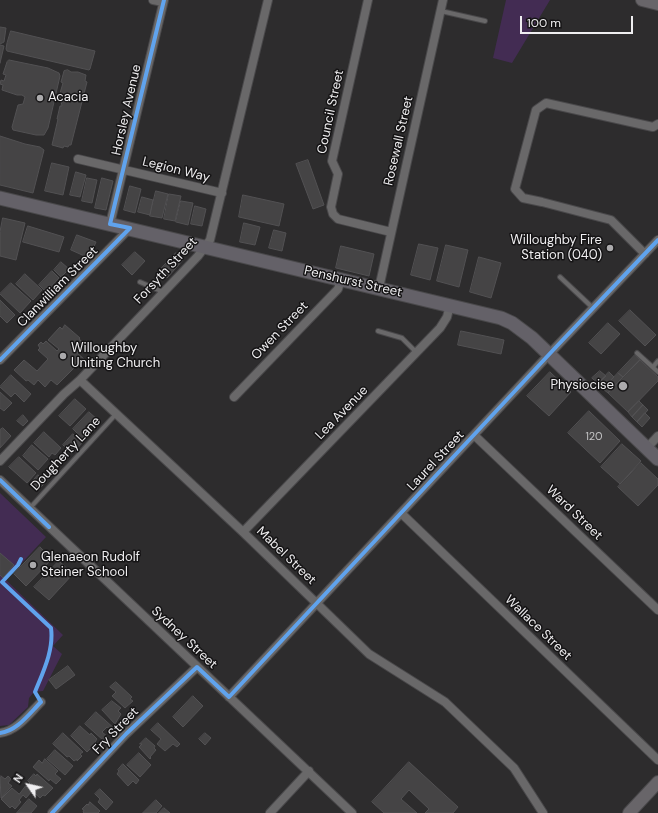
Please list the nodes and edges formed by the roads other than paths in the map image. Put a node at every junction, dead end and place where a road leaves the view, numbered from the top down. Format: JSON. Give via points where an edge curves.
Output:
{"nodes":[{"id":1,"x":153,"y":0,"type":"edge"},
{"id":2,"x":268,"y":0,"type":"edge"},
{"id":3,"x":368,"y":0,"type":"edge"},
{"id":4,"x":443,"y":0,"type":"edge"},
{"id":5,"x":642,"y":0,"type":"edge"},
{"id":6,"x":163,"y":1,"type":"edge"},
{"id":7,"x":658,"y":4,"type":"edge"},
{"id":8,"x":441,"y":11,"type":"junction"},
{"id":9,"x":485,"y":21,"type":"dead end"},
{"id":10,"x":658,"y":124,"type":"edge"},
{"id":11,"x":78,"y":159,"type":"dead end"},
{"id":12,"x":123,"y":170,"type":"junction"},
{"id":13,"x":222,"y":194,"type":"junction"},
{"id":14,"x":0,"y":198,"type":"edge"},
{"id":15,"x":110,"y":224,"type":"junction"},
{"id":16,"x":130,"y":228,"type":"junction"},
{"id":17,"x":391,"y":232,"type":"junction"},
{"id":18,"x":658,"y":240,"type":"edge"},
{"id":19,"x":205,"y":247,"type":"junction"},
{"id":20,"x":645,"y":254,"type":"junction"},
{"id":21,"x":560,"y":277,"type":"dead end"},
{"id":22,"x":341,"y":280,"type":"junction"},
{"id":23,"x":140,"y":282,"type":"dead end"},
{"id":24,"x":379,"y":288,"type":"junction"},
{"id":25,"x":163,"y":292,"type":"junction"},
{"id":26,"x":450,"y":305,"type":"junction"},
{"id":27,"x":593,"y":308,"type":"junction"},
{"id":28,"x":378,"y":331,"type":"dead end"},
{"id":29,"x":417,"y":352,"type":"junction"},
{"id":30,"x":637,"y":352,"type":"dead end"},
{"id":31,"x":549,"y":355,"type":"junction"},
{"id":32,"x":0,"y":360,"type":"edge"},
{"id":33,"x":658,"y":361,"type":"edge"},
{"id":34,"x":653,"y":367,"type":"junction"},
{"id":35,"x":658,"y":372,"type":"edge"},
{"id":36,"x":80,"y":380,"type":"junction"},
{"id":37,"x":234,"y":397,"type":"dead end"},
{"id":38,"x":117,"y":413,"type":"junction"},
{"id":39,"x":474,"y":435,"type":"junction"},
{"id":40,"x":658,"y":436,"type":"edge"},
{"id":41,"x":647,"y":448,"type":"junction"},
{"id":42,"x":658,"y":459,"type":"edge"},
{"id":43,"x":0,"y":461,"type":"edge"},
{"id":44,"x":0,"y":480,"type":"edge"},
{"id":45,"x":30,"y":508,"type":"junction"},
{"id":46,"x":401,"y":514,"type":"junction"},
{"id":47,"x":243,"y":532,"type":"junction"},
{"id":48,"x":317,"y":603,"type":"junction"},
{"id":49,"x":658,"y":610,"type":"edge"},
{"id":50,"x":197,"y":667,"type":"junction"},
{"id":51,"x":229,"y":697,"type":"junction"},
{"id":52,"x":40,"y":702,"type":"dead end"},
{"id":53,"x":0,"y":733,"type":"edge"},
{"id":54,"x":658,"y":760,"type":"edge"},
{"id":55,"x":309,"y":771,"type":"junction"},
{"id":56,"x":658,"y":782,"type":"edge"},
{"id":57,"x":52,"y":813,"type":"edge"},
{"id":58,"x":270,"y":813,"type":"edge"},
{"id":59,"x":352,"y":813,"type":"edge"},
{"id":60,"x":543,"y":813,"type":"edge"},
{"id":61,"x":629,"y":813,"type":"edge"}],
"edges":[{"from":1,"to":6,"type":"street"},
{"from":2,"to":13,"type":"street","name":"Forsyth Street"},
{"from":3,"to":17,"type":"street","name":"Council Street","via":[[332,161],[338,174],[331,207],[338,219]]},
{"from":4,"to":8,"type":"street","name":"Rosewall Street"},
{"from":5,"to":7,"type":"main road"},
{"from":6,"to":12,"type":"street","name":"Horsley Avenue"},
{"from":8,"to":9,"type":"lane"},
{"from":8,"to":17,"type":"street","name":"Rosewall Street"},
{"from":10,"to":20,"type":"street","via":[[653,127],[546,102],[536,110],[515,189],[523,198],[611,220]]},
{"from":11,"to":12,"type":"street","name":"Legion Way"},
{"from":12,"to":13,"type":"street","name":"Legion Way"},
{"from":12,"to":15,"type":"street","name":"Horsley Avenue"},
{"from":13,"to":19,"type":"street","name":"Forsyth Street","via":[[210,240]]},
{"from":14,"to":15,"type":"main road","name":"Penshurst Street"},
{"from":15,"to":16,"type":"main road","name":"Penshurst Street"},
{"from":16,"to":19,"type":"main road","name":"Penshurst Street"},
{"from":16,"to":32,"type":"street","name":"Clanwilliam Street"},
{"from":17,"to":24,"type":"street","name":"Rosewall Street"},
{"from":18,"to":20,"type":"street","name":"Laurel Street"},
{"from":19,"to":22,"type":"main road","name":"Penshurst Street"},
{"from":19,"to":25,"type":"street","name":"Forsyth Street"},
{"from":20,"to":27,"type":"street","name":"Laurel Street"},
{"from":21,"to":27,"type":"lane"},
{"from":22,"to":24,"type":"main road","name":"Penshurst Street"},
{"from":22,"to":37,"type":"street","name":"Owen Street","via":[[338,288]]},
{"from":23,"to":25,"type":"lane"},
{"from":24,"to":26,"type":"main road","name":"Penshurst Street"},
{"from":25,"to":36,"type":"street","name":"Forsyth Street"},
{"from":26,"to":29,"type":"street","name":"Lea Avenue","via":[[447,317],[440,328]]},
{"from":26,"to":31,"type":"main road","name":"Penshurst Street","via":[[512,323]]},
{"from":27,"to":31,"type":"street","name":"Laurel Street"},
{"from":28,"to":29,"type":"lane","via":[[402,338]]},
{"from":29,"to":47,"type":"street","name":"Lea Avenue"},
{"from":30,"to":34,"type":"lane"},
{"from":31,"to":39,"type":"street","name":"Laurel Street"},
{"from":31,"to":41,"type":"main road","name":"Penshurst Street"},
{"from":33,"to":34,"type":"lane"},
{"from":34,"to":35,"type":"lane"},
{"from":36,"to":38,"type":"street","name":"Mabel Street"},
{"from":36,"to":43,"type":"street","name":"Forsyth Street"},
{"from":38,"to":45,"type":"lane","name":"Dougherty Lane"},
{"from":38,"to":47,"type":"street","name":"Mabel Street"},
{"from":39,"to":46,"type":"street","name":"Laurel Street"},
{"from":39,"to":49,"type":"street","name":"Ward Street"},
{"from":40,"to":41,"type":"street"},
{"from":41,"to":42,"type":"main road","name":"Penshurst Street"},
{"from":44,"to":45,"type":"street","name":"Sydney Street"},
{"from":45,"to":50,"type":"street","name":"Sydney Street"},
{"from":46,"to":48,"type":"street","name":"Laurel Street"},
{"from":46,"to":54,"type":"street","name":"Wallace Street"},
{"from":47,"to":48,"type":"street","name":"Mabel Street"},
{"from":48,"to":51,"type":"street","name":"Laurel Street"},
{"from":48,"to":60,"type":"street","name":"Mabel Street","via":[[369,654],[445,702],[514,768]]},
{"from":50,"to":51,"type":"street","name":"Sydney Street"},
{"from":50,"to":57,"type":"street","name":"Fry Street","via":[[126,734]]},
{"from":51,"to":55,"type":"street","name":"Sydney Street"},
{"from":52,"to":53,"type":"street","via":[[15,728]]},
{"from":55,"to":58,"type":"street"},
{"from":55,"to":59,"type":"street","name":"Sydney Street"},
{"from":56,"to":61,"type":"main road"}]}
